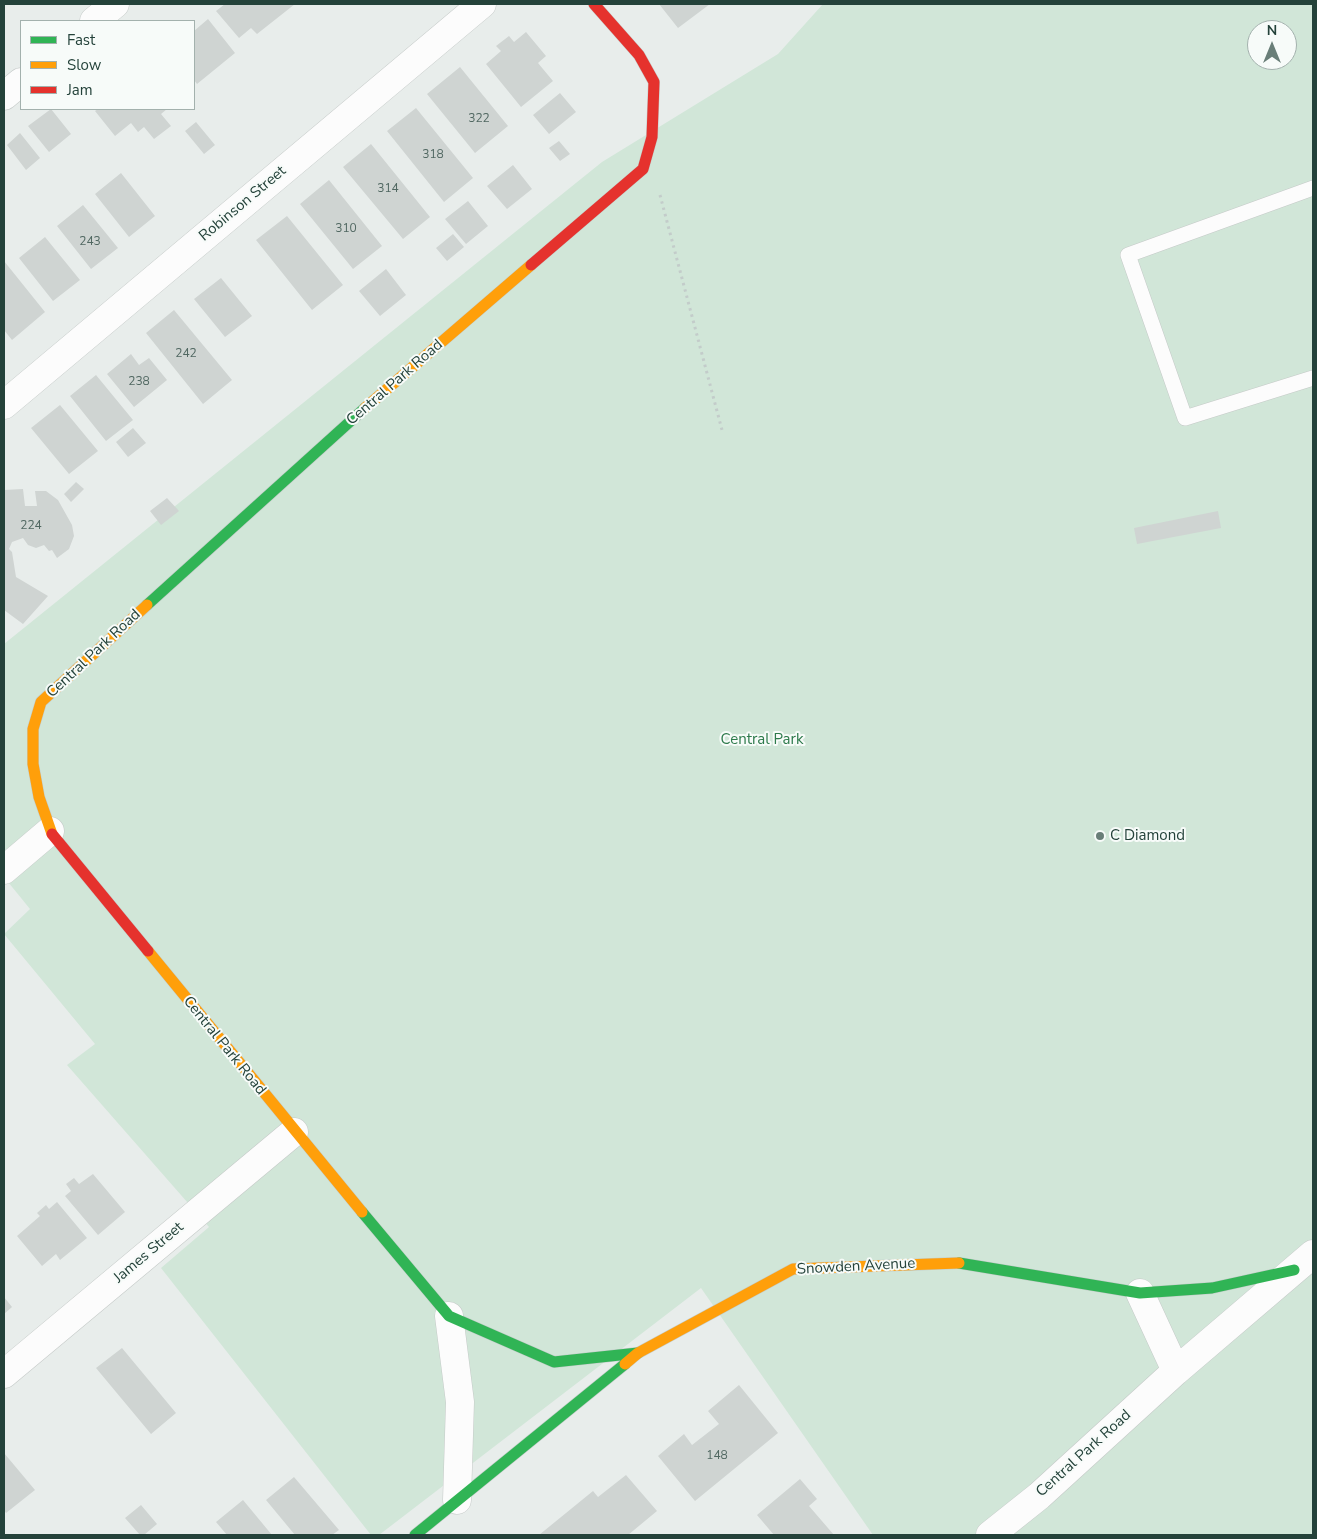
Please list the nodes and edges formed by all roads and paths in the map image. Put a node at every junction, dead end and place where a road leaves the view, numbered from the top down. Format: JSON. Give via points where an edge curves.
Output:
{"nodes":[{"id":1,"x":115,"y":4,"type":"edge"},
{"id":2,"x":482,"y":4,"type":"edge"},
{"id":3,"x":594,"y":4,"type":"edge"},
{"id":4,"x":95,"y":20,"type":"edge"},
{"id":5,"x":20,"y":83,"type":"edge"},
{"id":6,"x":4,"y":96,"type":"edge"},
{"id":7,"x":648,"y":151,"type":"junction"},
{"id":8,"x":1313,"y":188,"type":"edge"},
{"id":9,"x":1313,"y":378,"type":"edge"},
{"id":10,"x":4,"y":405,"type":"edge"},
{"id":11,"x":722,"y":430,"type":"dead end"},
{"id":12,"x":50,"y":831,"type":"junction"},
{"id":13,"x":4,"y":870,"type":"edge"},
{"id":14,"x":294,"y":1132,"type":"junction"},
{"id":15,"x":1304,"y":1262,"type":"edge"},
{"id":16,"x":1140,"y":1293,"type":"junction"},
{"id":17,"x":449,"y":1316,"type":"junction"},
{"id":18,"x":638,"y":1353,"type":"junction"},
{"id":19,"x":1176,"y":1371,"type":"junction"},
{"id":20,"x":4,"y":1374,"type":"edge"},
{"id":21,"x":457,"y":1500,"type":"junction"},
{"id":22,"x":415,"y":1535,"type":"edge"},
{"id":23,"x":990,"y":1535,"type":"edge"}],
"edges":[{"from":1,"to":4,"type":"street"},
{"from":2,"to":10,"type":"street","name":"Robinson Street"},
{"from":3,"to":7,"type":"street","name":"Central Park Road","via":[[639,56],[654,82],[652,136]]},
{"from":5,"to":6,"type":"street"},
{"from":7,"to":11,"type":"path"},
{"from":7,"to":12,"type":"street","name":"Central Park Road","via":[[643,169],[377,397],[41,702],[33,729],[33,764]]},
{"from":8,"to":9,"type":"lane","via":[[1128,255],[1185,418]]},
{"from":12,"to":13,"type":"street"},
{"from":12,"to":14,"type":"street","name":"Central Park Road"},
{"from":14,"to":17,"type":"street","name":"Central Park Road"},
{"from":14,"to":20,"type":"street","name":"James Street"},
{"from":15,"to":16,"type":"street","name":"Snowden Avenue","via":[[1212,1288]]},
{"from":15,"to":19,"type":"street","name":"Central Park Road"},
{"from":16,"to":18,"type":"street","name":"Snowden Avenue","via":[[967,1263],[793,1269]]},
{"from":16,"to":19,"type":"street"},
{"from":17,"to":18,"type":"street","name":"Central Park Road","via":[[554,1362]]},
{"from":17,"to":21,"type":"street","via":[[460,1402]]},
{"from":18,"to":21,"type":"street","name":"Snowden Avenue"},
{"from":19,"to":23,"type":"street","name":"Central Park Road"},
{"from":21,"to":22,"type":"street","name":"Snowden Avenue"}]}
